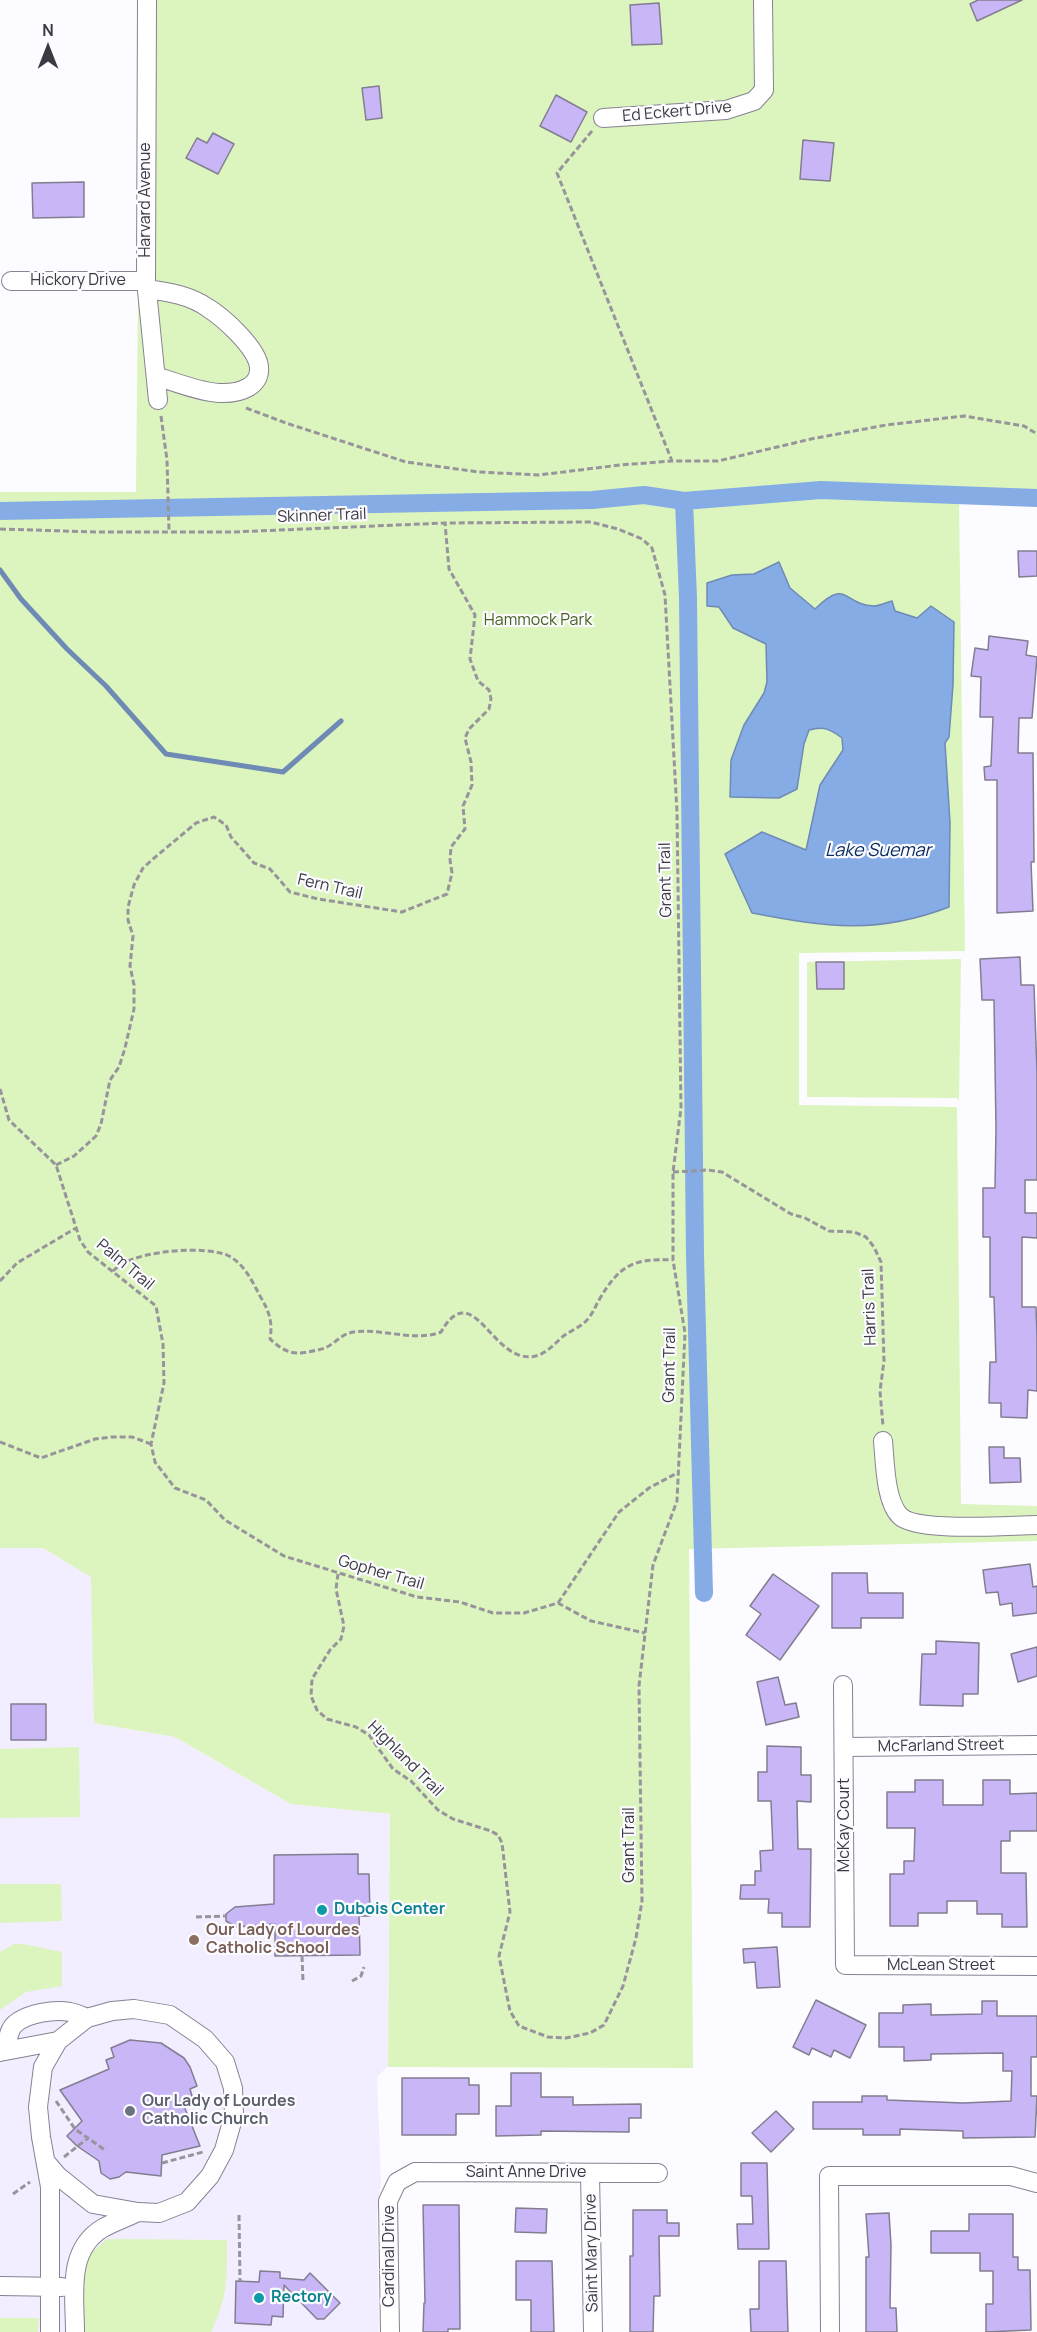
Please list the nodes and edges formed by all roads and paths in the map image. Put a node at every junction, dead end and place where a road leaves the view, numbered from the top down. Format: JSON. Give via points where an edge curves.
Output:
{"nodes":[{"id":1,"x":147,"y":0,"type":"edge"},
{"id":2,"x":763,"y":0,"type":"edge"},
{"id":3,"x":603,"y":118,"type":"joint"},
{"id":4,"x":11,"y":281,"type":"dead end"},
{"id":5,"x":146,"y":285,"type":"junction"},
{"id":6,"x":156,"y":376,"type":"junction"},
{"id":7,"x":218,"y":393,"type":"junction"},
{"id":8,"x":158,"y":400,"type":"joint"},
{"id":9,"x":1037,"y":434,"type":"edge"},
{"id":10,"x":672,"y":461,"type":"junction"},
{"id":11,"x":445,"y":523,"type":"junction"},
{"id":12,"x":0,"y":529,"type":"edge"},
{"id":13,"x":169,"y":531,"type":"junction"},
{"id":14,"x":642,"y":539,"type":"joint"},
{"id":15,"x":0,"y":1089,"type":"edge"},
{"id":16,"x":56,"y":1166,"type":"junction"},
{"id":17,"x":673,"y":1172,"type":"junction"},
{"id":18,"x":76,"y":1228,"type":"junction"},
{"id":19,"x":673,"y":1260,"type":"junction"},
{"id":20,"x":112,"y":1270,"type":"junction"},
{"id":21,"x":0,"y":1281,"type":"edge"},
{"id":22,"x":883,"y":1440,"type":"joint"},
{"id":23,"x":0,"y":1442,"type":"edge"},
{"id":24,"x":151,"y":1444,"type":"junction"},
{"id":25,"x":679,"y":1472,"type":"junction"},
{"id":26,"x":1037,"y":1525,"type":"edge"},
{"id":27,"x":338,"y":1574,"type":"junction"},
{"id":28,"x":558,"y":1603,"type":"junction"},
{"id":29,"x":645,"y":1633,"type":"junction"},
{"id":30,"x":843,"y":1685,"type":"dead end"},
{"id":31,"x":1037,"y":1745,"type":"edge"},
{"id":32,"x":845,"y":1747,"type":"junction"},
{"id":33,"x":226,"y":1916,"type":"dead end"},
{"id":34,"x":195,"y":1917,"type":"dead end"},
{"id":35,"x":302,"y":1956,"type":"dead end"},
{"id":36,"x":845,"y":1965,"type":"joint"},
{"id":37,"x":1037,"y":1966,"type":"edge"},
{"id":38,"x":364,"y":1967,"type":"dead end"},
{"id":39,"x":303,"y":1981,"type":"dead end"},
{"id":40,"x":352,"y":1981,"type":"dead end"},
{"id":41,"x":87,"y":2018,"type":"junction"},
{"id":42,"x":519,"y":2026,"type":"joint"},
{"id":43,"x":58,"y":2041,"type":"junction"},
{"id":44,"x":3,"y":2051,"type":"edge"},
{"id":45,"x":52,"y":2095,"type":"dead end"},
{"id":46,"x":88,"y":2138,"type":"junction"},
{"id":47,"x":227,"y":2140,"type":"junction"},
{"id":48,"x":105,"y":2150,"type":"dead end"},
{"id":49,"x":51,"y":2162,"type":"junction"},
{"id":50,"x":162,"y":2163,"type":"dead end"},
{"id":51,"x":658,"y":2173,"type":"dead end"},
{"id":52,"x":590,"y":2174,"type":"junction"},
{"id":53,"x":30,"y":2181,"type":"dead end"},
{"id":54,"x":397,"y":2182,"type":"joint"},
{"id":55,"x":1037,"y":2183,"type":"edge"},
{"id":56,"x":13,"y":2194,"type":"dead end"},
{"id":57,"x":138,"y":2212,"type":"junction"},
{"id":58,"x":239,"y":2215,"type":"dead end"},
{"id":59,"x":240,"y":2281,"type":"dead end"},
{"id":60,"x":0,"y":2286,"type":"edge"},
{"id":61,"x":50,"y":2287,"type":"junction"},
{"id":62,"x":75,"y":2287,"type":"junction"},
{"id":63,"x":50,"y":2332,"type":"edge"},
{"id":64,"x":75,"y":2332,"type":"edge"},
{"id":65,"x":390,"y":2332,"type":"edge"},
{"id":66,"x":593,"y":2332,"type":"edge"},
{"id":67,"x":830,"y":2332,"type":"edge"}],
"edges":[{"from":1,"to":5,"type":"street","name":"Harvard Avenue"},
{"from":2,"to":3,"type":"street","name":"Ed Eckert Drive","via":[[764,90],[754,101],[726,110]]},
{"from":3,"to":10,"type":"path","via":[[557,173]]},
{"from":4,"to":5,"type":"street","name":"Hickory Drive"},
{"from":5,"to":6,"type":"street","name":"Harvard Avenue"},
{"from":5,"to":7,"type":"street","name":"Hickory Drive","via":[[206,306],[228,322],[258,362],[258,376],[252,386],[243,391]]},
{"from":6,"to":7,"type":"street"},
{"from":6,"to":8,"type":"street","name":"Harvard Avenue"},
{"from":7,"to":10,"type":"path","via":[[286,423],[406,462],[539,475]]},
{"from":8,"to":13,"type":"path"},
{"from":9,"to":10,"type":"path","via":[[1024,426],[964,416],[886,425],[718,461]]},
{"from":11,"to":13,"type":"path","name":"Skinner Trail"},
{"from":11,"to":14,"type":"path","name":"Skinner Trail","via":[[591,522]]},
{"from":11,"to":16,"type":"path","name":"Fern Trail","via":[[449,569],[475,615],[470,659],[478,681],[489,690],[491,699],[489,710],[465,738],[472,784],[463,806],[465,829],[451,848],[452,873],[447,894],[402,912],[290,892],[270,869],[254,863],[231,837],[226,825],[214,817],[196,823],[143,868],[134,885],[128,907],[133,936],[130,966],[134,1009],[125,1048],[110,1080],[96,1136]]},
{"from":12,"to":13,"type":"path","name":"Skinner Trail"},
{"from":14,"to":17,"type":"path","name":"Grant Trail","via":[[652,548],[665,595],[677,812],[681,1108]]},
{"from":15,"to":16,"type":"path","name":"Palm Trail","via":[[9,1120]]},
{"from":16,"to":18,"type":"path","name":"Palm Trail"},
{"from":17,"to":19,"type":"path","name":"Grant Trail"},
{"from":17,"to":22,"type":"path","name":"Harris Trail","via":[[722,1172],[791,1214],[829,1231],[854,1232],[866,1237],[874,1247],[881,1262]]},
{"from":18,"to":20,"type":"path","name":"Palm Trail","via":[[88,1252]]},
{"from":18,"to":21,"type":"path","via":[[17,1263]]},
{"from":19,"to":20,"type":"path","via":[[632,1264],[613,1277],[588,1320],[538,1355],[512,1353],[472,1314],[461,1312],[435,1335],[363,1331],[347,1334],[325,1348],[291,1352],[270,1339],[272,1326],[264,1303],[246,1270],[228,1256],[202,1251],[156,1254],[125,1262]]},
{"from":19,"to":25,"type":"path","name":"Grant Trail","via":[[685,1334]]},
{"from":20,"to":24,"type":"path","name":"Palm Trail","via":[[156,1306],[163,1344],[164,1383]]},
{"from":22,"to":26,"type":"street","via":[[887,1488],[900,1515],[912,1523]]},
{"from":23,"to":24,"type":"path","via":[[41,1458],[95,1439],[132,1437]]},
{"from":24,"to":27,"type":"path","name":"Gopher Trail","via":[[155,1462],[175,1488],[206,1500],[225,1520],[284,1556]]},
{"from":25,"to":28,"type":"path","via":[[649,1488],[619,1512]]},
{"from":25,"to":29,"type":"path","name":"Grant Trail","via":[[677,1501],[653,1565]]},
{"from":27,"to":28,"type":"path","name":"Gopher Trail","via":[[417,1597],[460,1602],[493,1613],[524,1613]]},
{"from":27,"to":42,"type":"path","name":"Highland Trail","via":[[336,1589],[344,1626],[341,1638],[312,1679],[310,1696],[327,1719],[369,1735],[393,1769],[411,1781],[438,1810],[498,1835],[510,1912],[500,1956],[510,2011]]},
{"from":28,"to":29,"type":"path","via":[[591,1621]]},
{"from":29,"to":42,"type":"path","name":"Grant Trail","via":[[639,1686],[642,1901],[623,1986],[604,2025],[590,2033],[548,2037]]},
{"from":30,"to":32,"type":"street","name":"McKay Court"},
{"from":31,"to":32,"type":"street","name":"McFarland Street"},
{"from":32,"to":36,"type":"street","name":"McKay Court"},
{"from":33,"to":34,"type":"path"},
{"from":35,"to":39,"type":"path"},
{"from":36,"to":37,"type":"street","name":"McLean Street"},
{"from":38,"to":40,"type":"path","via":[[361,1976]]},
{"from":41,"to":43,"type":"street"},
{"from":41,"to":44,"type":"street","via":[[70,2012],[27,2017],[15,2024]]},
{"from":41,"to":47,"type":"street","via":[[134,2009],[170,2015],[205,2039],[225,2062],[233,2088],[234,2115]]},
{"from":43,"to":44,"type":"street"},
{"from":43,"to":49,"type":"street","via":[[43,2067],[38,2108],[41,2137]]},
{"from":45,"to":46,"type":"path","via":[[75,2128]]},
{"from":46,"to":48,"type":"path"},
{"from":46,"to":49,"type":"path"},
{"from":47,"to":50,"type":"path","via":[[197,2155]]},
{"from":47,"to":57,"type":"street","via":[[210,2176],[187,2202],[159,2213]]},
{"from":49,"to":57,"type":"street","via":[[58,2176],[93,2204]]},
{"from":49,"to":61,"type":"street"},
{"from":51,"to":52,"type":"street","name":"Saint Anne Drive"},
{"from":52,"to":54,"type":"street","name":"Saint Anne Drive","via":[[415,2172]]},
{"from":52,"to":66,"type":"street","name":"Saint Mary Drive"},
{"from":53,"to":56,"type":"path"},
{"from":54,"to":65,"type":"street","name":"Cardinal Drive","via":[[388,2201]]},
{"from":55,"to":67,"type":"street","via":[[1011,2176],[829,2176]]},
{"from":57,"to":62,"type":"street","via":[[101,2229],[83,2247],[77,2259]]},
{"from":58,"to":59,"type":"path"},
{"from":60,"to":61,"type":"street"},
{"from":61,"to":62,"type":"street"},
{"from":61,"to":63,"type":"street"},
{"from":62,"to":64,"type":"street"}]}
